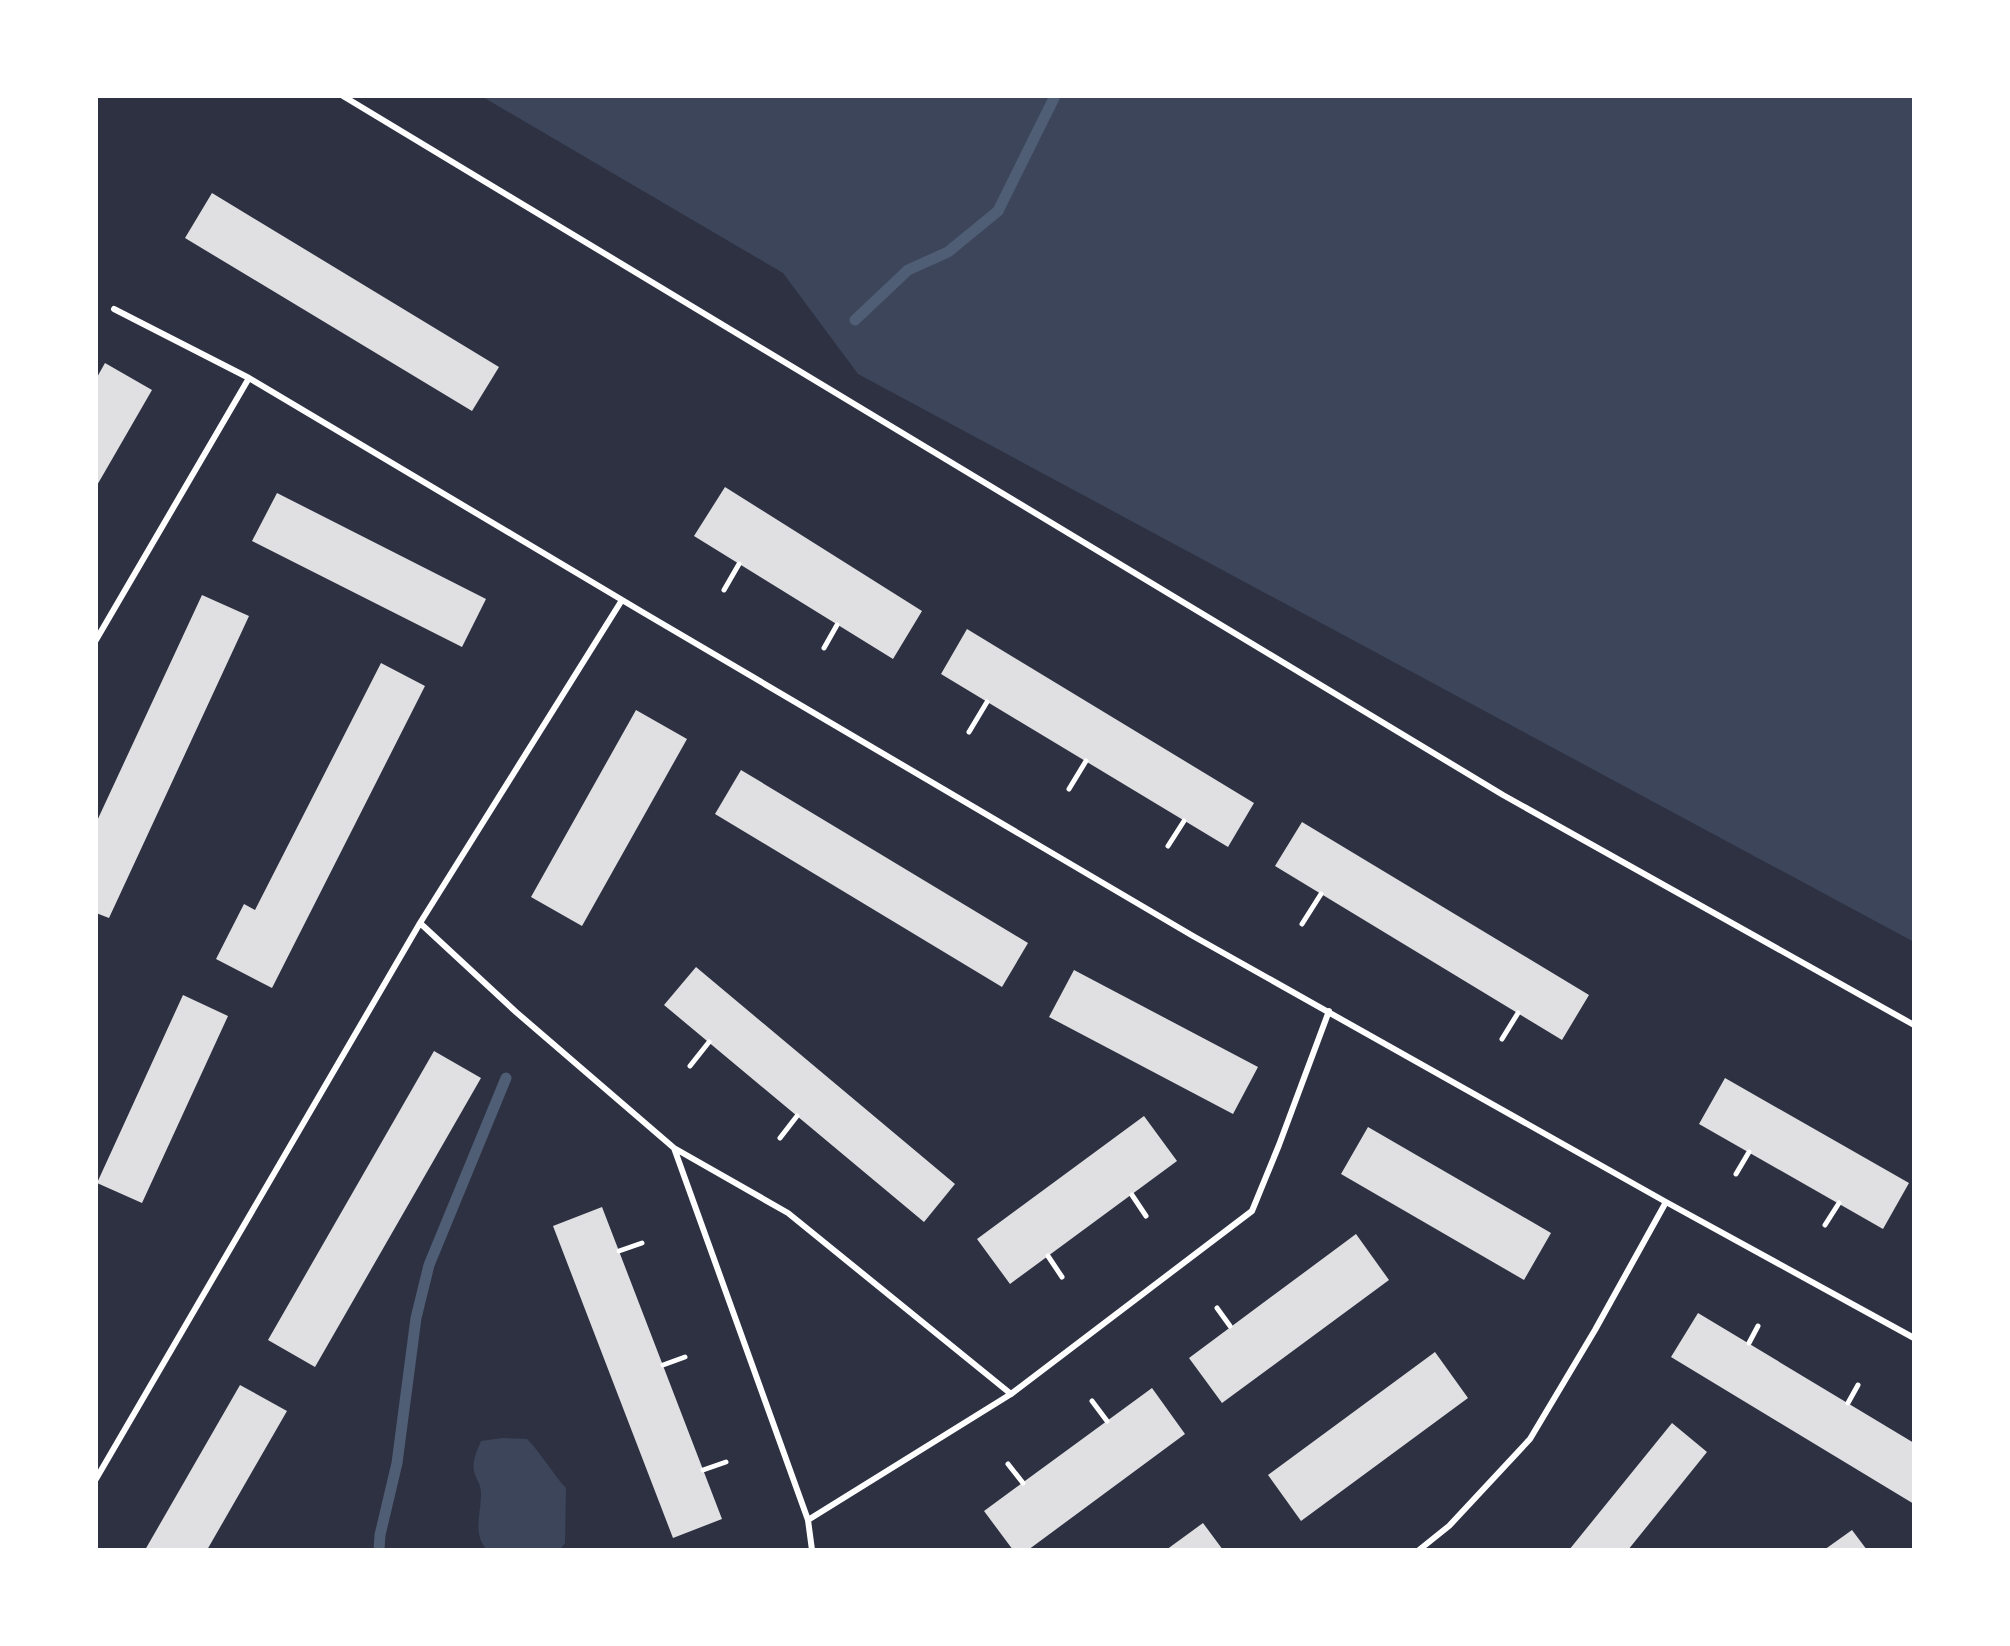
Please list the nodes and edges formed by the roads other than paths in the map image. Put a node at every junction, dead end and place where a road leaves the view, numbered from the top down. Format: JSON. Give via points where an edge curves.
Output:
{"nodes":[{"id":1,"x":343,"y":96,"type":"edge"},
{"id":2,"x":114,"y":309,"type":"dead end"},
{"id":3,"x":249,"y":378,"type":"junction"},
{"id":4,"x":622,"y":600,"type":"junction"},
{"id":5,"x":96,"y":640,"type":"edge"},
{"id":6,"x":420,"y":923,"type":"junction"},
{"id":7,"x":1329,"y":1011,"type":"junction"},
{"id":8,"x":1914,"y":1025,"type":"edge"},
{"id":9,"x":674,"y":1148,"type":"junction"},
{"id":10,"x":1666,"y":1202,"type":"junction"},
{"id":11,"x":1914,"y":1338,"type":"edge"},
{"id":12,"x":1011,"y":1394,"type":"junction"},
{"id":13,"x":96,"y":1479,"type":"edge"},
{"id":14,"x":808,"y":1520,"type":"junction"},
{"id":15,"x":812,"y":1550,"type":"edge"},
{"id":16,"x":1419,"y":1550,"type":"edge"}],
"edges":[{"from":1,"to":8,"type":"lane","via":[[1503,795]]},
{"from":2,"to":3,"type":"lane"},
{"from":3,"to":4,"type":"lane"},
{"from":3,"to":5,"type":"lane"},
{"from":4,"to":6,"type":"lane"},
{"from":4,"to":7,"type":"lane"},
{"from":6,"to":9,"type":"lane"},
{"from":6,"to":13,"type":"lane"},
{"from":7,"to":10,"type":"lane"},
{"from":7,"to":12,"type":"lane","via":[[1252,1211]]},
{"from":9,"to":12,"type":"lane","via":[[788,1213]]},
{"from":9,"to":14,"type":"lane"},
{"from":10,"to":11,"type":"lane"},
{"from":10,"to":16,"type":"lane","via":[[1530,1439],[1449,1526]]},
{"from":12,"to":14,"type":"lane"},
{"from":14,"to":15,"type":"lane"}]}
